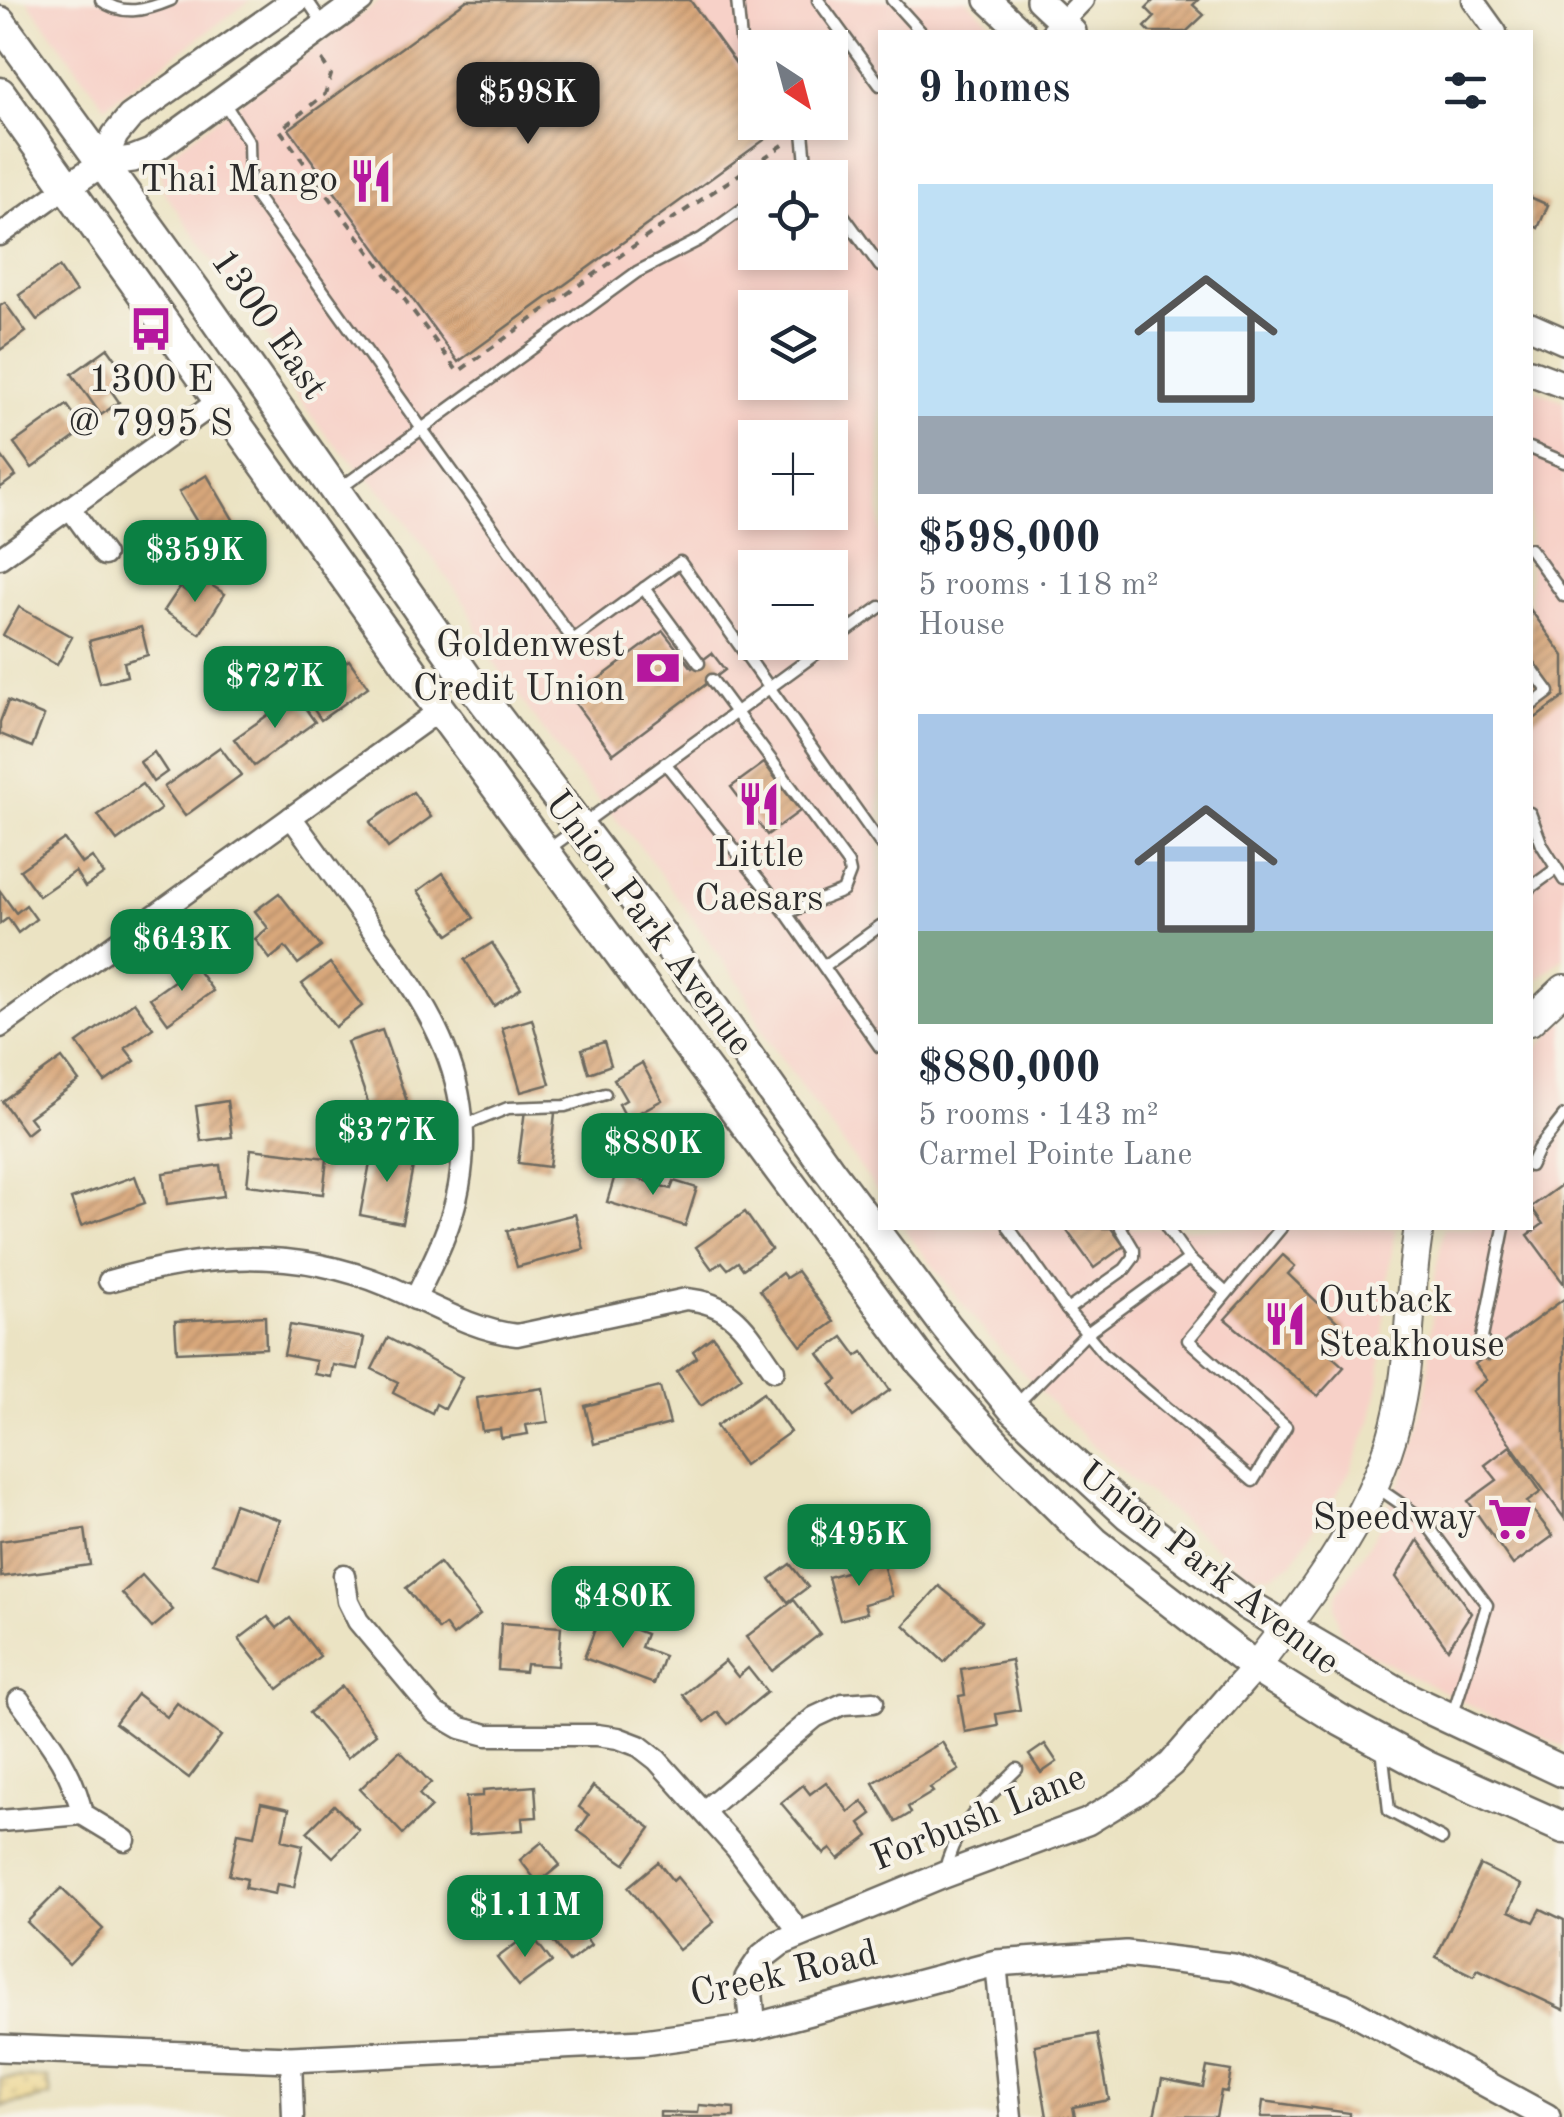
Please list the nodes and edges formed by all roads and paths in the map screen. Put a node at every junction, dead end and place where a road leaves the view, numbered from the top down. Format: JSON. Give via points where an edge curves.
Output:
{"nodes":[{"id":1,"x":101,"y":0,"type":"edge"},
{"id":2,"x":171,"y":0,"type":"edge"},
{"id":3,"x":296,"y":0,"type":"edge"},
{"id":4,"x":306,"y":0,"type":"edge"},
{"id":5,"x":360,"y":0,"type":"edge"},
{"id":6,"x":737,"y":0,"type":"edge"},
{"id":7,"x":818,"y":0,"type":"edge"},
{"id":8,"x":892,"y":0,"type":"edge"},
{"id":9,"x":988,"y":0,"type":"edge"},
{"id":10,"x":1040,"y":0,"type":"edge"},
{"id":11,"x":1083,"y":0,"type":"edge"},
{"id":12,"x":1473,"y":0,"type":"edge"},
{"id":13,"x":0,"y":22,"type":"edge"},
{"id":14,"x":325,"y":26,"type":"junction"},
{"id":15,"x":1062,"y":29,"type":"edge"},
{"id":16,"x":740,"y":30,"type":"edge"},
{"id":17,"x":920,"y":30,"type":"edge"},
{"id":18,"x":1020,"y":30,"type":"edge"},
{"id":19,"x":1495,"y":30,"type":"edge"},
{"id":20,"x":322,"y":60,"type":"dead end"},
{"id":21,"x":878,"y":82,"type":"edge"},
{"id":22,"x":0,"y":93,"type":"edge"},
{"id":23,"x":222,"y":100,"type":"junction"},
{"id":24,"x":783,"y":140,"type":"edge"},
{"id":25,"x":102,"y":164,"type":"junction"},
{"id":26,"x":68,"y":186,"type":"junction"},
{"id":27,"x":738,"y":212,"type":"edge"},
{"id":28,"x":848,"y":222,"type":"edge"},
{"id":29,"x":0,"y":236,"type":"edge"},
{"id":30,"x":878,"y":263,"type":"edge"},
{"id":31,"x":1533,"y":327,"type":"edge"},
{"id":32,"x":1564,"y":340,"type":"edge"},
{"id":33,"x":1533,"y":373,"type":"edge"},
{"id":34,"x":1564,"y":385,"type":"edge"},
{"id":35,"x":218,"y":401,"type":"junction"},
{"id":36,"x":422,"y":428,"type":"junction"},
{"id":37,"x":1533,"y":449,"type":"edge"},
{"id":38,"x":1564,"y":462,"type":"edge"},
{"id":39,"x":336,"y":491,"type":"junction"},
{"id":40,"x":70,"y":508,"type":"junction"},
{"id":41,"x":1533,"y":553,"type":"edge"},
{"id":42,"x":104,"y":555,"type":"dead end"},
{"id":43,"x":0,"y":558,"type":"edge"},
{"id":44,"x":644,"y":588,"type":"junction"},
{"id":45,"x":1564,"y":596,"type":"edge"},
{"id":46,"x":878,"y":608,"type":"edge"},
{"id":47,"x":699,"y":663,"type":"dead end"},
{"id":48,"x":1533,"y":670,"type":"edge"},
{"id":49,"x":466,"y":677,"type":"joint"},
{"id":50,"x":712,"y":680,"type":"dead end"},
{"id":51,"x":770,"y":688,"type":"junction"},
{"id":52,"x":1533,"y":704,"type":"edge"},
{"id":53,"x":440,"y":710,"type":"junction"},
{"id":54,"x":736,"y":713,"type":"junction"},
{"id":55,"x":666,"y":763,"type":"junction"},
{"id":56,"x":291,"y":817,"type":"junction"},
{"id":57,"x":1533,"y":821,"type":"edge"},
{"id":58,"x":580,"y":826,"type":"junction"},
{"id":59,"x":878,"y":839,"type":"edge"},
{"id":60,"x":545,"y":852,"type":"junction"},
{"id":61,"x":1556,"y":868,"type":"junction"},
{"id":62,"x":1564,"y":880,"type":"edge"},
{"id":63,"x":1533,"y":886,"type":"edge"},
{"id":64,"x":786,"y":913,"type":"junction"},
{"id":65,"x":878,"y":927,"type":"edge"},
{"id":66,"x":826,"y":965,"type":"junction"},
{"id":67,"x":1564,"y":989,"type":"edge"},
{"id":68,"x":1533,"y":1018,"type":"edge"},
{"id":69,"x":0,"y":1027,"type":"edge"},
{"id":70,"x":878,"y":1044,"type":"edge"},
{"id":71,"x":605,"y":1094,"type":"dead end"},
{"id":72,"x":1564,"y":1116,"type":"edge"},
{"id":73,"x":463,"y":1126,"type":"junction"},
{"id":74,"x":1533,"y":1160,"type":"edge"},
{"id":75,"x":1010,"y":1230,"type":"edge"},
{"id":76,"x":1121,"y":1230,"type":"edge"},
{"id":77,"x":1167,"y":1230,"type":"edge"},
{"id":78,"x":1279,"y":1230,"type":"edge"},
{"id":79,"x":1419,"y":1230,"type":"edge"},
{"id":80,"x":1504,"y":1230,"type":"edge"},
{"id":81,"x":1189,"y":1260,"type":"junction"},
{"id":82,"x":109,"y":1281,"type":"dead end"},
{"id":83,"x":1226,"y":1292,"type":"junction"},
{"id":84,"x":415,"y":1299,"type":"junction"},
{"id":85,"x":1067,"y":1310,"type":"junction"},
{"id":86,"x":1086,"y":1334,"type":"junction"},
{"id":87,"x":902,"y":1336,"type":"junction"},
{"id":88,"x":1488,"y":1354,"type":"dead end"},
{"id":89,"x":774,"y":1370,"type":"dead end"},
{"id":90,"x":1013,"y":1408,"type":"junction"},
{"id":91,"x":1374,"y":1485,"type":"junction"},
{"id":92,"x":344,"y":1575,"type":"dead end"},
{"id":93,"x":1286,"y":1627,"type":"junction"},
{"id":94,"x":1255,"y":1667,"type":"junction"},
{"id":95,"x":20,"y":1700,"type":"dead end"},
{"id":96,"x":872,"y":1702,"type":"dead end"},
{"id":97,"x":1450,"y":1721,"type":"junction"},
{"id":98,"x":1382,"y":1742,"type":"junction"},
{"id":99,"x":1017,"y":1769,"type":"dead end"},
{"id":100,"x":1564,"y":1772,"type":"edge"},
{"id":101,"x":704,"y":1811,"type":"junction"},
{"id":102,"x":82,"y":1814,"type":"junction"},
{"id":103,"x":0,"y":1822,"type":"edge"},
{"id":104,"x":1564,"y":1828,"type":"edge"},
{"id":105,"x":1442,"y":1839,"type":"dead end"},
{"id":106,"x":125,"y":1840,"type":"dead end"},
{"id":107,"x":944,"y":1875,"type":"junction"},
{"id":108,"x":800,"y":1933,"type":"junction"},
{"id":109,"x":996,"y":1963,"type":"junction"},
{"id":110,"x":753,"y":2027,"type":"junction"},
{"id":111,"x":0,"y":2048,"type":"edge"},
{"id":112,"x":291,"y":2059,"type":"junction"},
{"id":113,"x":292,"y":2117,"type":"edge"},
{"id":114,"x":1010,"y":2117,"type":"edge"},
{"id":115,"x":1547,"y":2117,"type":"edge"}],
"edges":[{"from":1,"to":2,"type":"lane","via":[[130,12]]},
{"from":3,"to":25,"type":"street","via":[[130,117]]},
{"from":4,"to":14,"type":"lane"},
{"from":5,"to":14,"type":"street"},
{"from":6,"to":16,"type":"lane"},
{"from":7,"to":21,"type":"lane"},
{"from":8,"to":17,"type":"lane"},
{"from":9,"to":18,"type":"street"},
{"from":10,"to":15,"type":"street"},
{"from":11,"to":15,"type":"street"},
{"from":12,"to":19,"type":"street"},
{"from":13,"to":25,"type":"main road","name":"1300 East"},
{"from":14,"to":23,"type":"street"},
{"from":20,"to":24,"type":"path","via":[[331,75],[325,94],[280,130],[458,372]]},
{"from":22,"to":26,"type":"main road"},
{"from":23,"to":25,"type":"street","via":[[151,152]]},
{"from":23,"to":36,"type":"lane","via":[[249,142],[256,196]]},
{"from":25,"to":26,"type":"street"},
{"from":25,"to":39,"type":"main road","name":"1300 East"},
{"from":26,"to":29,"type":"street"},
{"from":26,"to":35,"type":"main road"},
{"from":27,"to":36,"type":"lane","via":[[637,272]]},
{"from":28,"to":30,"type":"lane"},
{"from":31,"to":32,"type":"street"},
{"from":33,"to":34,"type":"street"},
{"from":35,"to":40,"type":"street"},
{"from":35,"to":53,"type":"main road"},
{"from":36,"to":39,"type":"lane"},
{"from":36,"to":44,"type":"lane","via":[[573,640]]},
{"from":37,"to":38,"type":"lane"},
{"from":39,"to":49,"type":"main road","name":"1300 East"},
{"from":40,"to":42,"type":"street"},
{"from":40,"to":43,"type":"street"},
{"from":41,"to":45,"type":"lane"},
{"from":44,"to":47,"type":"lane"},
{"from":44,"to":51,"type":"lane","via":[[680,562]]},
{"from":46,"to":51,"type":"lane"},
{"from":48,"to":52,"type":"lane","via":[[1549,692]]},
{"from":49,"to":58,"type":"main road","name":"Union Park Avenue"},
{"from":50,"to":54,"type":"lane"},
{"from":51,"to":54,"type":"lane"},
{"from":51,"to":59,"type":"lane"},
{"from":53,"to":56,"type":"street"},
{"from":53,"to":60,"type":"main road","name":"Union Park Avenue"},
{"from":54,"to":55,"type":"lane"},
{"from":54,"to":64,"type":"lane","via":[[850,873],[843,891]]},
{"from":55,"to":58,"type":"lane"},
{"from":55,"to":64,"type":"lane"},
{"from":56,"to":69,"type":"street"},
{"from":56,"to":73,"type":"street","via":[[438,1028],[456,1075]]},
{"from":57,"to":61,"type":"lane"},
{"from":58,"to":60,"type":"lane"},
{"from":58,"to":90,"type":"main road","name":"Union Park Avenue","via":[[828,1169]]},
{"from":60,"to":87,"type":"main road","name":"Union Park Avenue"},
{"from":61,"to":62,"type":"lane"},
{"from":61,"to":63,"type":"lane"},
{"from":64,"to":66,"type":"lane"},
{"from":65,"to":66,"type":"lane"},
{"from":66,"to":70,"type":"lane"},
{"from":67,"to":68,"type":"main road"},
{"from":71,"to":73,"type":"lane","via":[[565,1106],[508,1108]]},
{"from":72,"to":74,"type":"lane"},
{"from":73,"to":84,"type":"street","via":[[459,1186],[442,1244]]},
{"from":75,"to":85,"type":"lane"},
{"from":76,"to":85,"type":"lane","via":[[1134,1250],[1130,1264]]},
{"from":77,"to":81,"type":"lane"},
{"from":78,"to":83,"type":"lane"},
{"from":79,"to":91,"type":"main road","via":[[1403,1388]]},
{"from":80,"to":88,"type":"lane","via":[[1482,1338]]},
{"from":81,"to":83,"type":"lane"},
{"from":81,"to":86,"type":"lane"},
{"from":82,"to":84,"type":"street","via":[[197,1259],[293,1260]]},
{"from":83,"to":86,"type":"lane","via":[[1188,1340],[1286,1427],[1253,1481]]},
{"from":84,"to":89,"type":"street","via":[[517,1336],[704,1301],[738,1320]]},
{"from":85,"to":86,"type":"lane"},
{"from":86,"to":90,"type":"lane"},
{"from":87,"to":90,"type":"main road","via":[[948,1364],[986,1402]]},
{"from":87,"to":94,"type":"main road","name":"Union Park Avenue","via":[[1006,1456],[1094,1542]]},
{"from":90,"to":93,"type":"main road","name":"Union Park Avenue","via":[[1128,1514],[1217,1584]]},
{"from":91,"to":93,"type":"main road"},
{"from":91,"to":97,"type":"lane","via":[[1423,1519],[1487,1606]]},
{"from":92,"to":101,"type":"street","via":[[358,1622],[435,1713],[486,1735],[618,1738],[657,1760]]},
{"from":93,"to":94,"type":"main road"},
{"from":93,"to":97,"type":"main road","name":"Union Park Avenue"},
{"from":94,"to":98,"type":"main road","name":"Union Park Avenue"},
{"from":94,"to":107,"type":"street","name":"Forbush Lane","via":[[1198,1736],[1138,1791],[1087,1822]]},
{"from":95,"to":102,"type":"street","via":[[69,1769]]},
{"from":96,"to":101,"type":"street","via":[[843,1704],[816,1717]]},
{"from":97,"to":100,"type":"main road","name":"Union Park Avenue"},
{"from":98,"to":104,"type":"main road","name":"Union Park Avenue"},
{"from":98,"to":105,"type":"lane","via":[[1389,1812]]},
{"from":99,"to":107,"type":"lane","via":[[950,1844]]},
{"from":101,"to":108,"type":"street"},
{"from":102,"to":103,"type":"street"},
{"from":102,"to":106,"type":"street"},
{"from":107,"to":108,"type":"street","name":"Forbush Lane"},
{"from":108,"to":110,"type":"street","name":"Forbush Lane","via":[[764,1956],[748,1978]]},
{"from":109,"to":110,"type":"street","name":"Creek Road"},
{"from":109,"to":114,"type":"street"},
{"from":109,"to":115,"type":"street","name":"Creek Road","via":[[1126,1954],[1233,1967],[1342,2006]]},
{"from":110,"to":112,"type":"street","name":"Creek Road","via":[[644,2042]]},
{"from":111,"to":112,"type":"street","name":"Creek Road"},
{"from":112,"to":113,"type":"street"}]}
